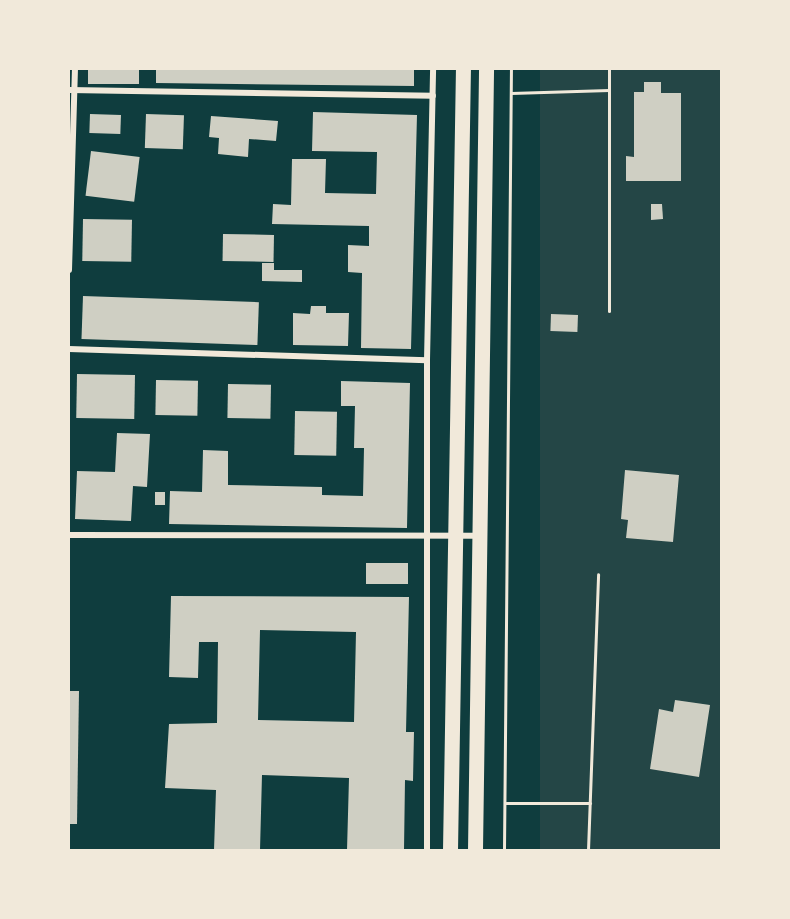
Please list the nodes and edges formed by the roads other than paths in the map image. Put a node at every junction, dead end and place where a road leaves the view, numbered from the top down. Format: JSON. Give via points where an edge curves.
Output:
{"nodes":[{"id":1,"x":75,"y":69,"type":"edge"},
{"id":2,"x":433,"y":69,"type":"edge"},
{"id":3,"x":464,"y":69,"type":"edge"},
{"id":4,"x":486,"y":69,"type":"edge"},
{"id":5,"x":72,"y":91,"type":"edge"},
{"id":6,"x":433,"y":96,"type":"junction"},
{"id":7,"x":69,"y":270,"type":"edge"},
{"id":8,"x":69,"y":349,"type":"edge"},
{"id":9,"x":428,"y":360,"type":"junction"},
{"id":10,"x":69,"y":535,"type":"edge"},
{"id":11,"x":455,"y":536,"type":"junction"},
{"id":12,"x":480,"y":536,"type":"junction"},
{"id":13,"x":427,"y":537,"type":"junction"},
{"id":14,"x":427,"y":850,"type":"edge"},
{"id":15,"x":450,"y":850,"type":"edge"},
{"id":16,"x":476,"y":850,"type":"edge"}],
"edges":[{"from":1,"to":5,"type":"street"},
{"from":2,"to":6,"type":"street"},
{"from":3,"to":11,"type":"main road"},
{"from":4,"to":12,"type":"main road"},
{"from":5,"to":6,"type":"street"},
{"from":5,"to":7,"type":"street"},
{"from":6,"to":9,"type":"street"},
{"from":8,"to":9,"type":"street"},
{"from":9,"to":13,"type":"street"},
{"from":10,"to":13,"type":"street"},
{"from":11,"to":12,"type":"street"},
{"from":11,"to":13,"type":"street"},
{"from":11,"to":15,"type":"main road"},
{"from":12,"to":16,"type":"main road"},
{"from":13,"to":14,"type":"street"}]}
